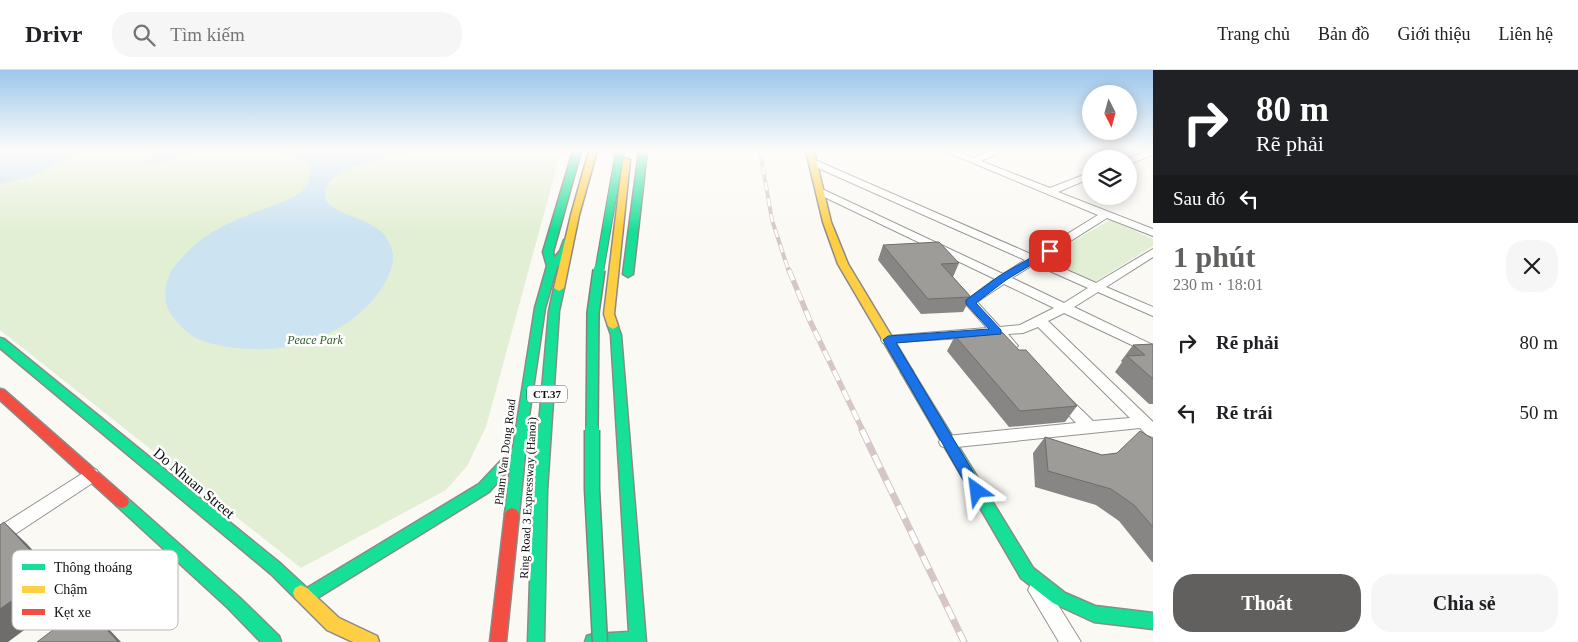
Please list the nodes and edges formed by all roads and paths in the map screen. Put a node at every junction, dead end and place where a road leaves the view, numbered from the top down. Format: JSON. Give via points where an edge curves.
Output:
{"nodes":[{"id":1,"x":569,"y":178,"type":"edge"},
{"id":2,"x":585,"y":178,"type":"edge"},
{"id":3,"x":586,"y":178,"type":"edge"},
{"id":4,"x":615,"y":178,"type":"edge"},
{"id":5,"x":624,"y":178,"type":"edge"},
{"id":6,"x":640,"y":178,"type":"edge"},
{"id":7,"x":816,"y":178,"type":"edge"},
{"id":8,"x":858,"y":178,"type":"edge"},
{"id":9,"x":1013,"y":178,"type":"edge"},
{"id":10,"x":1082,"y":179,"type":"edge"},
{"id":11,"x":819,"y":191,"type":"junction"},
{"id":12,"x":1049,"y":192,"type":"junction"},
{"id":13,"x":1106,"y":214,"type":"junction"},
{"id":14,"x":1153,"y":223,"type":"edge"},
{"id":15,"x":1142,"y":228,"type":"junction"},
{"id":16,"x":1153,"y":233,"type":"edge"},
{"id":17,"x":1153,"y":252,"type":"edge"},
{"id":18,"x":1036,"y":260,"type":"junction"},
{"id":19,"x":552,"y":266,"type":"junction"},
{"id":20,"x":1002,"y":278,"type":"junction"},
{"id":21,"x":627,"y":285,"type":"dead end"},
{"id":22,"x":1097,"y":287,"type":"junction"},
{"id":23,"x":1064,"y":308,"type":"junction"},
{"id":24,"x":1153,"y":312,"type":"edge"},
{"id":25,"x":623,"y":314,"type":"dead end"},
{"id":26,"x":1040,"y":321,"type":"junction"},
{"id":27,"x":997,"y":332,"type":"junction"},
{"id":28,"x":616,"y":335,"type":"junction"},
{"id":29,"x":888,"y":340,"type":"junction"},
{"id":30,"x":0,"y":342,"type":"edge"},
{"id":31,"x":1153,"y":350,"type":"edge"},
{"id":32,"x":1023,"y":359,"type":"edge"},
{"id":33,"x":1050,"y":386,"type":"edge"},
{"id":34,"x":0,"y":393,"type":"edge"},
{"id":35,"x":1148,"y":426,"type":"edge"},
{"id":36,"x":1089,"y":427,"type":"junction"},
{"id":37,"x":947,"y":442,"type":"junction"},
{"id":38,"x":518,"y":451,"type":"junction"},
{"id":39,"x":91,"y":475,"type":"junction"},
{"id":40,"x":0,"y":536,"type":"edge"},
{"id":41,"x":175,"y":550,"type":"edge"},
{"id":42,"x":178,"y":553,"type":"edge"},
{"id":43,"x":1027,"y":574,"type":"junction"},
{"id":44,"x":306,"y":597,"type":"junction"},
{"id":45,"x":1153,"y":621,"type":"edge"},
{"id":46,"x":638,"y":641,"type":"edge"},
{"id":47,"x":273,"y":642,"type":"edge"},
{"id":48,"x":371,"y":642,"type":"edge"},
{"id":49,"x":498,"y":642,"type":"edge"},
{"id":50,"x":536,"y":642,"type":"edge"},
{"id":51,"x":593,"y":642,"type":"edge"},
{"id":52,"x":600,"y":642,"type":"edge"},
{"id":53,"x":1071,"y":642,"type":"edge"}],
"edges":[{"from":1,"to":19,"type":"main road","name":"Pham Van Dong Road","via":[[548,252]]},
{"from":2,"to":19,"type":"main road","name":"Pham Van Dong Road","via":[[564,252]]},
{"from":3,"to":50,"type":"main road","name":"Ring Road 3 Expressway (Hanoi)","number":"CT.37","via":[[554,311],[540,490]]},
{"from":4,"to":52,"type":"main road","bridge":true,"via":[[593,313],[592,489]]},
{"from":5,"to":28,"type":"main road","via":[[609,314]]},
{"from":6,"to":21,"type":"main road"},
{"from":7,"to":11,"type":"main road"},
{"from":8,"to":18,"type":"street"},
{"from":9,"to":12,"type":"street"},
{"from":10,"to":12,"type":"street"},
{"from":11,"to":20,"type":"street"},
{"from":11,"to":29,"type":"main road","via":[[843,264]]},
{"from":12,"to":13,"type":"street"},
{"from":13,"to":15,"type":"street"},
{"from":13,"to":18,"type":"street"},
{"from":14,"to":15,"type":"street"},
{"from":15,"to":16,"type":"street"},
{"from":17,"to":22,"type":"street"},
{"from":18,"to":20,"type":"street"},
{"from":18,"to":22,"type":"street"},
{"from":19,"to":38,"type":"main road","name":"Pham Van Dong Road","via":[[540,308]]},
{"from":20,"to":23,"type":"street"},
{"from":20,"to":27,"type":"street","via":[[970,302]]},
{"from":22,"to":23,"type":"street"},
{"from":22,"to":24,"type":"street"},
{"from":23,"to":26,"type":"street"},
{"from":23,"to":31,"type":"street"},
{"from":25,"to":28,"type":"main road"},
{"from":26,"to":27,"type":"street","via":[[1023,329]]},
{"from":26,"to":35,"type":"street"},
{"from":27,"to":29,"type":"street"},
{"from":27,"to":32,"type":"street"},
{"from":28,"to":46,"type":"main road"},
{"from":29,"to":37,"type":"main road"},
{"from":30,"to":44,"type":"main road","name":"Do Nhuan Street"},
{"from":33,"to":36,"type":"street"},
{"from":34,"to":39,"type":"main road"},
{"from":35,"to":36,"type":"street"},
{"from":36,"to":37,"type":"street"},
{"from":37,"to":43,"type":"main road"},
{"from":38,"to":44,"type":"main road","via":[[484,488]]},
{"from":38,"to":49,"type":"main road","name":"Pham Van Dong Road"},
{"from":39,"to":40,"type":"street"},
{"from":39,"to":41,"type":"main road"},
{"from":42,"to":47,"type":"main road"},
{"from":43,"to":45,"type":"main road","via":[[1059,598],[1094,614]]},
{"from":43,"to":53,"type":"street"},
{"from":44,"to":48,"type":"main road","name":"Do Nhuan Street","via":[[333,624]]},
{"from":46,"to":51,"type":"main road"}]}
